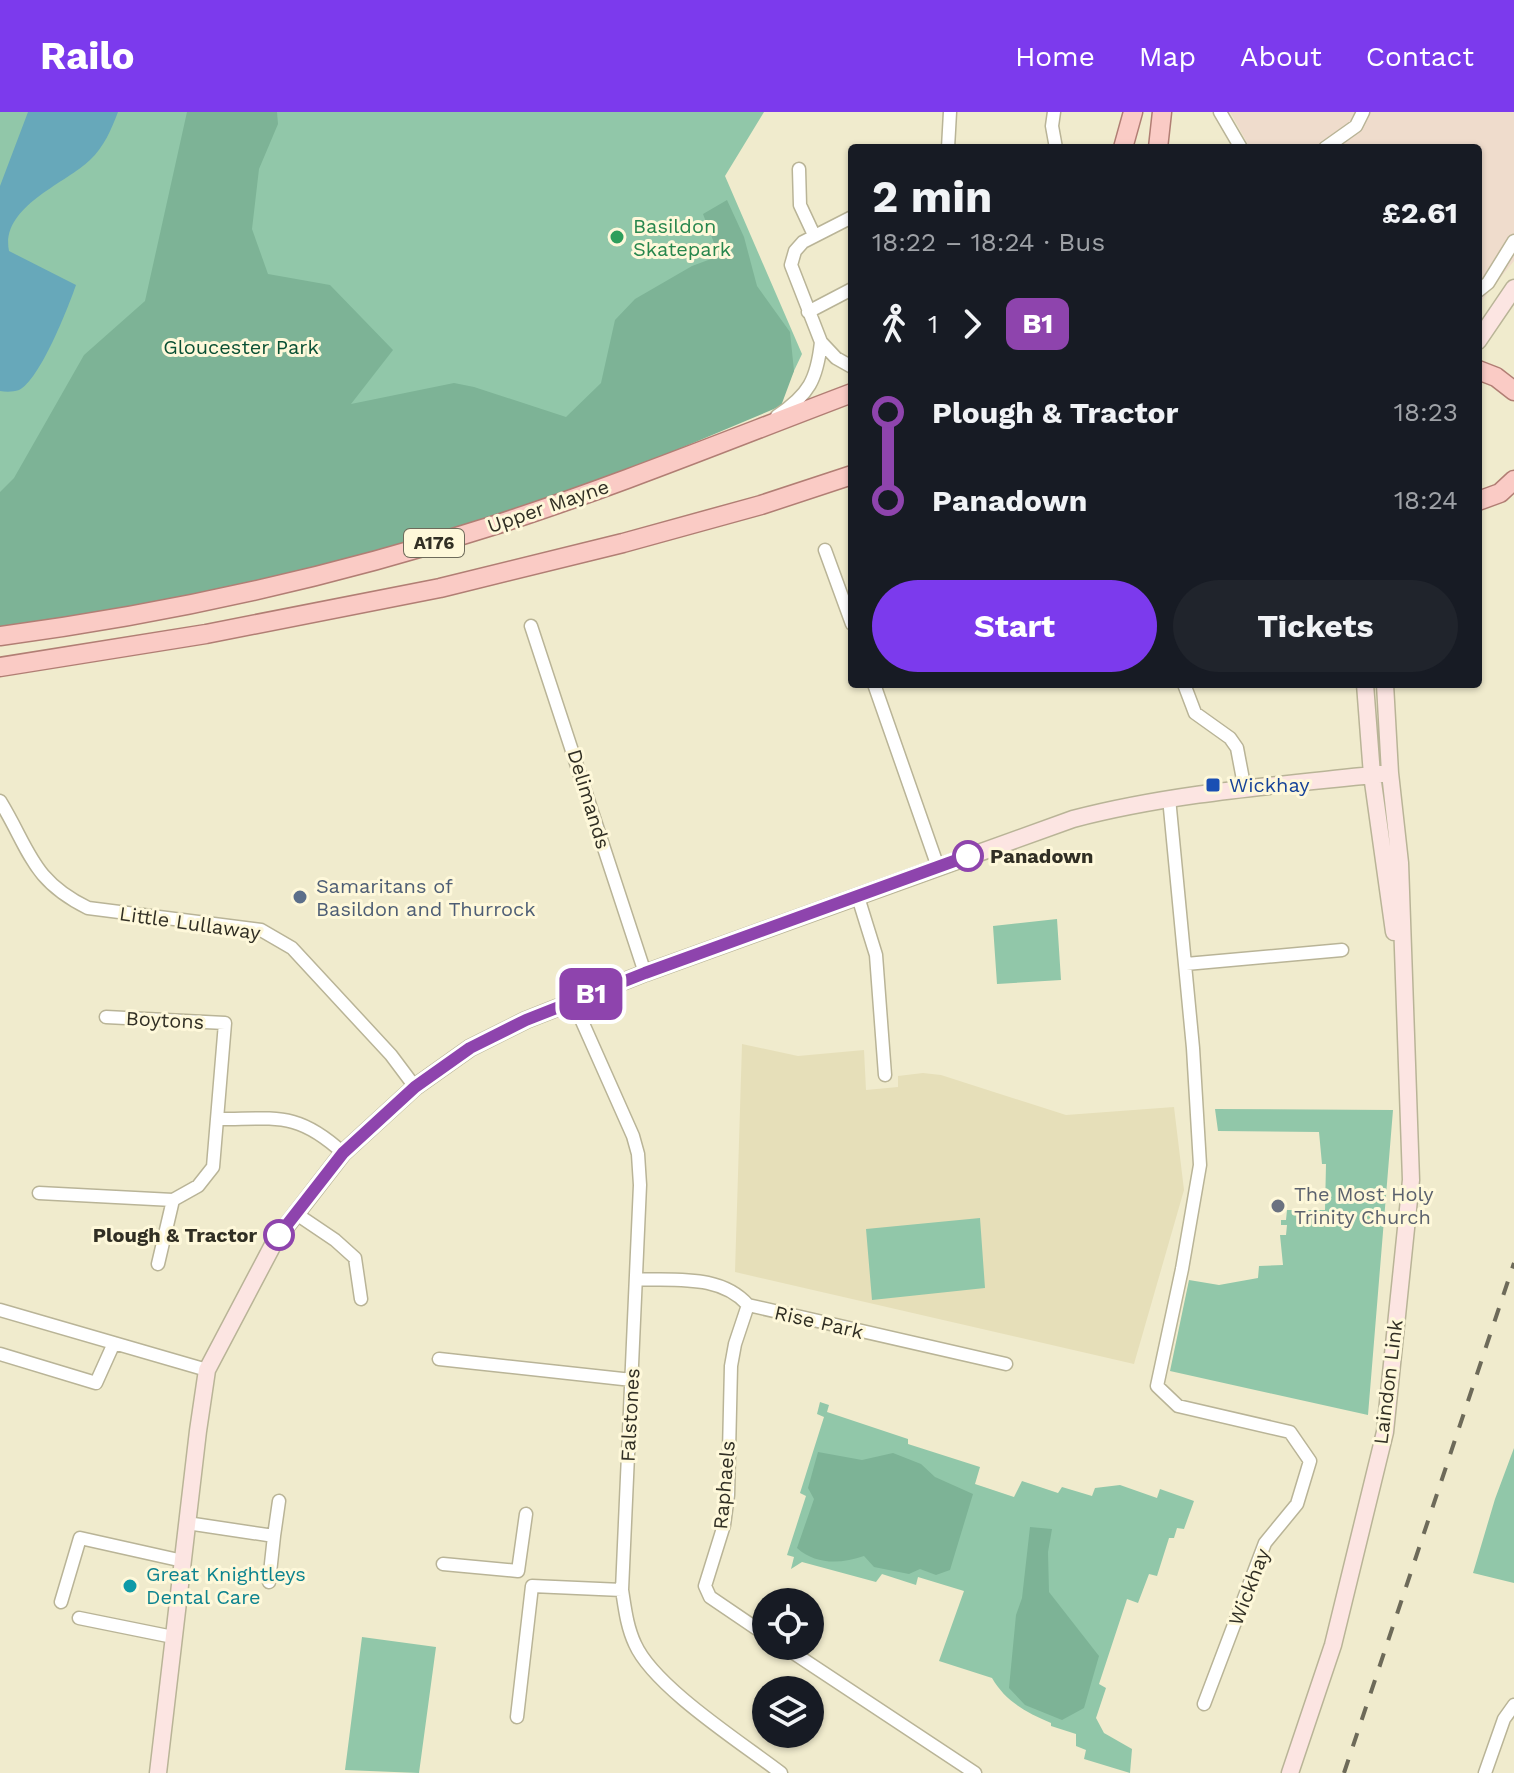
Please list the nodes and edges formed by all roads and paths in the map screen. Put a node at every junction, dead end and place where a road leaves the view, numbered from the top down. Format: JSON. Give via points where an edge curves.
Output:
{"nodes":[{"id":1,"x":950,"y":112,"type":"edge"},
{"id":2,"x":1054,"y":112,"type":"edge"},
{"id":3,"x":1133,"y":112,"type":"edge"},
{"id":4,"x":1162,"y":112,"type":"edge"},
{"id":5,"x":1220,"y":112,"type":"edge"},
{"id":6,"x":1363,"y":112,"type":"edge"},
{"id":7,"x":948,"y":144,"type":"edge"},
{"id":8,"x":1055,"y":144,"type":"edge"},
{"id":9,"x":1124,"y":144,"type":"edge"},
{"id":10,"x":1158,"y":144,"type":"edge"},
{"id":11,"x":1239,"y":144,"type":"edge"},
{"id":12,"x":1331,"y":144,"type":"edge"},
{"id":13,"x":799,"y":169,"type":"dead end"},
{"id":14,"x":848,"y":219,"type":"edge"},
{"id":15,"x":814,"y":235,"type":"junction"},
{"id":16,"x":1514,"y":241,"type":"edge"},
{"id":17,"x":1483,"y":287,"type":"edge"},
{"id":18,"x":1514,"y":288,"type":"edge"},
{"id":19,"x":848,"y":291,"type":"edge"},
{"id":20,"x":808,"y":312,"type":"junction"},
{"id":21,"x":1482,"y":335,"type":"edge"},
{"id":22,"x":821,"y":342,"type":"junction"},
{"id":23,"x":848,"y":365,"type":"edge"},
{"id":24,"x":1482,"y":372,"type":"edge"},
{"id":25,"x":1514,"y":391,"type":"edge"},
{"id":26,"x":848,"y":395,"type":"edge"},
{"id":27,"x":739,"y":436,"type":"junction"},
{"id":28,"x":848,"y":476,"type":"edge"},
{"id":29,"x":1514,"y":480,"type":"edge"},
{"id":30,"x":1514,"y":493,"type":"edge"},
{"id":31,"x":1482,"y":501,"type":"edge"},
{"id":32,"x":825,"y":550,"type":"dead end"},
{"id":33,"x":848,"y":613,"type":"edge"},
{"id":34,"x":531,"y":626,"type":"dead end"},
{"id":35,"x":0,"y":636,"type":"edge"},
{"id":36,"x":0,"y":667,"type":"edge"},
{"id":37,"x":875,"y":688,"type":"edge"},
{"id":38,"x":1186,"y":688,"type":"edge"},
{"id":39,"x":1365,"y":688,"type":"edge"},
{"id":40,"x":1385,"y":688,"type":"edge"},
{"id":41,"x":1390,"y":773,"type":"junction"},
{"id":42,"x":1372,"y":775,"type":"junction"},
{"id":43,"x":1245,"y":790,"type":"junction"},
{"id":44,"x":1169,"y":798,"type":"junction"},
{"id":45,"x":0,"y":801,"type":"edge"},
{"id":46,"x":938,"y":867,"type":"junction"},
{"id":47,"x":858,"y":897,"type":"junction"},
{"id":48,"x":1342,"y":950,"type":"dead end"},
{"id":49,"x":1186,"y":964,"type":"junction"},
{"id":50,"x":645,"y":973,"type":"junction"},
{"id":51,"x":1403,"y":980,"type":"junction"},
{"id":52,"x":573,"y":1001,"type":"junction"},
{"id":53,"x":106,"y":1017,"type":"dead end"},
{"id":54,"x":885,"y":1075,"type":"dead end"},
{"id":55,"x":415,"y":1087,"type":"junction"},
{"id":56,"x":218,"y":1119,"type":"junction"},
{"id":57,"x":343,"y":1153,"type":"junction"},
{"id":58,"x":39,"y":1193,"type":"dead end"},
{"id":59,"x":173,"y":1200,"type":"junction"},
{"id":60,"x":295,"y":1213,"type":"junction"},
{"id":61,"x":158,"y":1264,"type":"dead end"},
{"id":62,"x":637,"y":1279,"type":"junction"},
{"id":63,"x":361,"y":1299,"type":"dead end"},
{"id":64,"x":748,"y":1305,"type":"junction"},
{"id":65,"x":0,"y":1310,"type":"edge"},
{"id":66,"x":114,"y":1343,"type":"junction"},
{"id":67,"x":0,"y":1354,"type":"edge"},
{"id":68,"x":439,"y":1359,"type":"dead end"},
{"id":69,"x":1006,"y":1364,"type":"dead end"},
{"id":70,"x":207,"y":1370,"type":"junction"},
{"id":71,"x":632,"y":1380,"type":"junction"},
{"id":72,"x":279,"y":1501,"type":"dead end"},
{"id":73,"x":526,"y":1514,"type":"dead end"},
{"id":74,"x":187,"y":1523,"type":"junction"},
{"id":75,"x":274,"y":1536,"type":"junction"},
{"id":76,"x":183,"y":1561,"type":"junction"},
{"id":77,"x":443,"y":1564,"type":"dead end"},
{"id":78,"x":518,"y":1571,"type":"junction"},
{"id":79,"x":269,"y":1582,"type":"dead end"},
{"id":80,"x":532,"y":1586,"type":"junction"},
{"id":81,"x":622,"y":1590,"type":"junction"},
{"id":82,"x":61,"y":1602,"type":"dead end"},
{"id":83,"x":79,"y":1618,"type":"dead end"},
{"id":84,"x":752,"y":1626,"type":"edge"},
{"id":85,"x":173,"y":1637,"type":"junction"},
{"id":86,"x":804,"y":1660,"type":"edge"},
{"id":87,"x":1204,"y":1704,"type":"dead end"},
{"id":88,"x":1514,"y":1705,"type":"edge"},
{"id":89,"x":517,"y":1717,"type":"dead end"},
{"id":90,"x":158,"y":1773,"type":"edge"},
{"id":91,"x":781,"y":1773,"type":"edge"},
{"id":92,"x":975,"y":1773,"type":"edge"},
{"id":93,"x":1290,"y":1773,"type":"edge"},
{"id":94,"x":1485,"y":1773,"type":"edge"}],
"edges":[{"from":1,"to":7,"type":"street"},
{"from":2,"to":8,"type":"street"},
{"from":3,"to":9,"type":"main road"},
{"from":4,"to":10,"type":"main road"},
{"from":5,"to":11,"type":"street"},
{"from":6,"to":12,"type":"street","via":[[1356,126]]},
{"from":13,"to":15,"type":"street","via":[[800,205]]},
{"from":14,"to":15,"type":"street"},
{"from":15,"to":20,"type":"street","via":[[796,249],[791,265]]},
{"from":16,"to":17,"type":"street"},
{"from":18,"to":21,"type":"street"},
{"from":19,"to":20,"type":"street"},
{"from":20,"to":22,"type":"street"},
{"from":22,"to":23,"type":"street"},
{"from":22,"to":27,"type":"street","via":[[815,376],[801,398]]},
{"from":24,"to":25,"type":"main road"},
{"from":26,"to":27,"type":"main road","name":"Upper Mayne","number":"A176"},
{"from":27,"to":35,"type":"main road","name":"Upper Mayne","number":"A176","via":[[493,526],[313,578],[89,624]]},
{"from":28,"to":36,"type":"main road","number":"A176","via":[[623,543],[440,588],[222,632]]},
{"from":29,"to":31,"type":"main road"},
{"from":30,"to":31,"type":"main road"},
{"from":32,"to":33,"type":"street"},
{"from":34,"to":50,"type":"street","name":"Delimands"},
{"from":37,"to":46,"type":"street"},
{"from":38,"to":43,"type":"street","via":[[1195,713],[1237,748]]},
{"from":39,"to":42,"type":"street","name":"Laindon Link"},
{"from":40,"to":41,"type":"street","name":"Laindon Link"},
{"from":41,"to":42,"type":"street"},
{"from":41,"to":51,"type":"street","name":"Laindon Link","via":[[1400,863]]},
{"from":42,"to":43,"type":"street"},
{"from":42,"to":51,"type":"street","name":"Laindon Link"},
{"from":43,"to":44,"type":"street"},
{"from":44,"to":46,"type":"street","via":[[1073,819]]},
{"from":44,"to":49,"type":"street","name":"Wickhay"},
{"from":45,"to":55,"type":"street","name":"Little Lullaway","via":[[32,864],[67,898],[88,908],[261,930],[292,948]]},
{"from":46,"to":47,"type":"street"},
{"from":47,"to":50,"type":"street"},
{"from":47,"to":54,"type":"street","via":[[876,955]]},
{"from":48,"to":49,"type":"street"},
{"from":49,"to":87,"type":"street","name":"Wickhay","via":[[1200,1165],[1157,1386],[1178,1406],[1290,1432],[1310,1461],[1297,1504],[1265,1543]]},
{"from":50,"to":52,"type":"street"},
{"from":51,"to":93,"type":"street","name":"Laindon Link","via":[[1411,1180],[1385,1432],[1333,1645]]},
{"from":52,"to":55,"type":"street","via":[[470,1048]]},
{"from":52,"to":62,"type":"street","name":"Falstones","via":[[638,1154]]},
{"from":53,"to":56,"type":"street","name":"Boytons","via":[[225,1023]]},
{"from":55,"to":57,"type":"street"},
{"from":56,"to":57,"type":"street","via":[[299,1122]]},
{"from":56,"to":59,"type":"street","name":"Boytons","via":[[213,1167],[198,1186]]},
{"from":57,"to":60,"type":"street"},
{"from":58,"to":59,"type":"street"},
{"from":59,"to":61,"type":"street"},
{"from":60,"to":63,"type":"street","via":[[355,1258]]},
{"from":60,"to":70,"type":"street"},
{"from":62,"to":64,"type":"street","name":"Rise Park","via":[[720,1285]]},
{"from":62,"to":71,"type":"street","name":"Falstones"},
{"from":64,"to":69,"type":"street","name":"Rise Park"},
{"from":64,"to":84,"type":"street","name":"Raphaels","via":[[731,1366],[724,1525],[705,1586],[710,1597]]},
{"from":65,"to":66,"type":"street"},
{"from":66,"to":67,"type":"street","via":[[96,1383]]},
{"from":66,"to":70,"type":"street"},
{"from":68,"to":71,"type":"street"},
{"from":70,"to":74,"type":"street"},
{"from":71,"to":81,"type":"street","name":"Falstones"},
{"from":72,"to":75,"type":"street"},
{"from":73,"to":78,"type":"street"},
{"from":74,"to":75,"type":"street"},
{"from":74,"to":76,"type":"street"},
{"from":75,"to":79,"type":"street"},
{"from":76,"to":82,"type":"street","via":[[80,1538]]},
{"from":76,"to":85,"type":"street"},
{"from":77,"to":78,"type":"street"},
{"from":78,"to":80,"type":"street"},
{"from":80,"to":81,"type":"street"},
{"from":80,"to":89,"type":"street"},
{"from":81,"to":91,"type":"street","name":"Falstones","via":[[635,1645],[650,1668]]},
{"from":83,"to":85,"type":"street"},
{"from":85,"to":90,"type":"street"},
{"from":86,"to":92,"type":"street"},
{"from":88,"to":94,"type":"street"}]}
